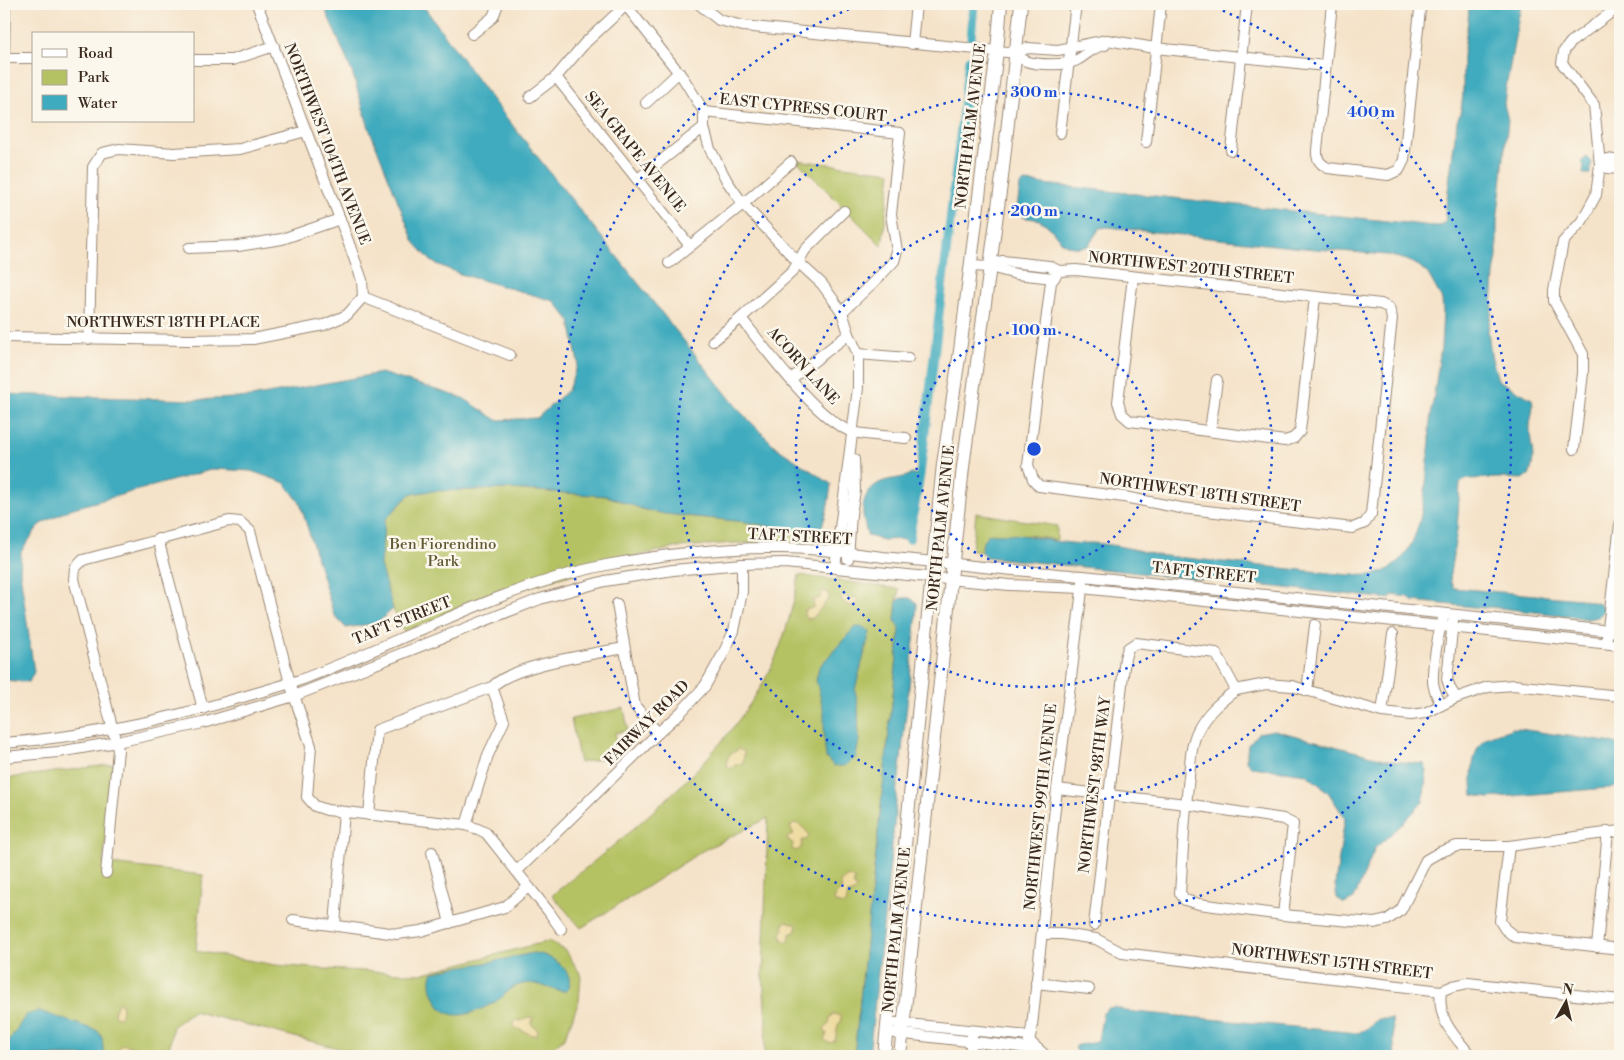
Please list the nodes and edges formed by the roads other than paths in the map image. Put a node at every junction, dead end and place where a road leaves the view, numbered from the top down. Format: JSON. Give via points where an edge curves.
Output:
{"nodes":[{"id":1,"x":5,"y":4,"type":"edge"},
{"id":2,"x":257,"y":4,"type":"edge"},
{"id":3,"x":498,"y":4,"type":"edge"},
{"id":4,"x":625,"y":4,"type":"edge"},
{"id":5,"x":699,"y":4,"type":"edge"},
{"id":6,"x":916,"y":4,"type":"edge"},
{"id":7,"x":1001,"y":4,"type":"edge"},
{"id":8,"x":1022,"y":4,"type":"edge"},
{"id":9,"x":1076,"y":4,"type":"edge"},
{"id":10,"x":1161,"y":4,"type":"edge"},
{"id":11,"x":1247,"y":4,"type":"edge"},
{"id":12,"x":1332,"y":4,"type":"edge"},
{"id":13,"x":1418,"y":4,"type":"edge"},
{"id":14,"x":1620,"y":6,"type":"edge"},
{"id":15,"x":472,"y":34,"type":"dead end"},
{"id":16,"x":912,"y":44,"type":"junction"},
{"id":17,"x":1128,"y":44,"type":"junction"},
{"id":18,"x":274,"y":46,"type":"junction"},
{"id":19,"x":1070,"y":48,"type":"junction"},
{"id":20,"x":1155,"y":48,"type":"junction"},
{"id":21,"x":1055,"y":50,"type":"junction"},
{"id":22,"x":997,"y":51,"type":"junction"},
{"id":23,"x":1017,"y":53,"type":"junction"},
{"id":24,"x":4,"y":56,"type":"edge"},
{"id":25,"x":1240,"y":57,"type":"junction"},
{"id":26,"x":32,"y":58,"type":"edge"},
{"id":27,"x":195,"y":60,"type":"edge"},
{"id":28,"x":1054,"y":64,"type":"junction"},
{"id":29,"x":1068,"y":64,"type":"junction"},
{"id":30,"x":1325,"y":66,"type":"junction"},
{"id":31,"x":679,"y":72,"type":"junction"},
{"id":32,"x":556,"y":77,"type":"junction"},
{"id":33,"x":530,"y":97,"type":"dead end"},
{"id":34,"x":646,"y":103,"type":"dead end"},
{"id":35,"x":704,"y":112,"type":"junction"},
{"id":36,"x":704,"y":127,"type":"junction"},
{"id":37,"x":306,"y":131,"type":"junction"},
{"id":38,"x":1060,"y":133,"type":"dead end"},
{"id":39,"x":1146,"y":142,"type":"dead end"},
{"id":40,"x":1231,"y":150,"type":"dead end"},
{"id":41,"x":1620,"y":161,"type":"edge"},
{"id":42,"x":791,"y":162,"type":"dead end"},
{"id":43,"x":1600,"y":165,"type":"junction"},
{"id":44,"x":1620,"y":169,"type":"edge"},
{"id":45,"x":638,"y":179,"type":"junction"},
{"id":46,"x":743,"y":204,"type":"junction"},
{"id":47,"x":844,"y":211,"type":"dead end"},
{"id":48,"x":340,"y":219,"type":"junction"},
{"id":49,"x":690,"y":246,"type":"junction"},
{"id":50,"x":189,"y":248,"type":"dead end"},
{"id":51,"x":798,"y":262,"type":"junction"},
{"id":52,"x":668,"y":264,"type":"dead end"},
{"id":53,"x":970,"y":266,"type":"junction"},
{"id":54,"x":990,"y":267,"type":"junction"},
{"id":55,"x":1133,"y":277,"type":"junction"},
{"id":56,"x":1054,"y":278,"type":"junction"},
{"id":57,"x":363,"y":297,"type":"junction"},
{"id":58,"x":1315,"y":297,"type":"junction"},
{"id":59,"x":842,"y":312,"type":"junction"},
{"id":60,"x":741,"y":318,"type":"junction"},
{"id":61,"x":849,"y":334,"type":"junction"},
{"id":62,"x":4,"y":337,"type":"edge"},
{"id":63,"x":89,"y":339,"type":"junction"},
{"id":64,"x":713,"y":341,"type":"dead end"},
{"id":65,"x":858,"y":354,"type":"junction"},
{"id":66,"x":510,"y":355,"type":"dead end"},
{"id":67,"x":908,"y":358,"type":"dead end"},
{"id":68,"x":791,"y":379,"type":"junction"},
{"id":69,"x":1217,"y":380,"type":"dead end"},
{"id":70,"x":1210,"y":431,"type":"junction"},
{"id":71,"x":852,"y":432,"type":"junction"},
{"id":72,"x":906,"y":438,"type":"dead end"},
{"id":73,"x":1574,"y":449,"type":"dead end"},
{"id":74,"x":850,"y":452,"type":"junction"},
{"id":75,"x":1365,"y":523,"type":"joint"},
{"id":76,"x":1620,"y":524,"type":"edge"},
{"id":77,"x":158,"y":540,"type":"junction"},
{"id":78,"x":836,"y":552,"type":"junction"},
{"id":79,"x":849,"y":553,"type":"junction"},
{"id":80,"x":933,"y":562,"type":"junction"},
{"id":81,"x":742,"y":564,"type":"junction"},
{"id":82,"x":953,"y":564,"type":"junction"},
{"id":83,"x":841,"y":568,"type":"junction"},
{"id":84,"x":1083,"y":576,"type":"junction"},
{"id":85,"x":931,"y":578,"type":"junction"},
{"id":86,"x":951,"y":580,"type":"junction"},
{"id":87,"x":1082,"y":588,"type":"junction"},
{"id":88,"x":617,"y":604,"type":"dead end"},
{"id":89,"x":1450,"y":614,"type":"junction"},
{"id":90,"x":1315,"y":625,"type":"dead end"},
{"id":91,"x":1441,"y":625,"type":"junction"},
{"id":92,"x":1452,"y":627,"type":"junction"},
{"id":93,"x":1608,"y":631,"type":"junction"},
{"id":94,"x":1620,"y":632,"type":"edge"},
{"id":95,"x":1393,"y":634,"type":"dead end"},
{"id":96,"x":1606,"y":643,"type":"junction"},
{"id":97,"x":1620,"y":645,"type":"edge"},
{"id":98,"x":624,"y":648,"type":"junction"},
{"id":99,"x":492,"y":687,"type":"junction"},
{"id":100,"x":292,"y":689,"type":"junction"},
{"id":101,"x":1236,"y":690,"type":"junction"},
{"id":102,"x":1307,"y":691,"type":"junction"},
{"id":103,"x":1620,"y":696,"type":"edge"},
{"id":104,"x":1456,"y":698,"type":"junction"},
{"id":105,"x":1442,"y":705,"type":"junction"},
{"id":106,"x":203,"y":709,"type":"junction"},
{"id":107,"x":1382,"y":712,"type":"junction"},
{"id":108,"x":113,"y":729,"type":"junction"},
{"id":109,"x":658,"y":733,"type":"junction"},
{"id":110,"x":56,"y":738,"type":"junction"},
{"id":111,"x":117,"y":742,"type":"junction"},
{"id":112,"x":4,"y":743,"type":"edge"},
{"id":113,"x":58,"y":752,"type":"junction"},
{"id":114,"x":4,"y":756,"type":"edge"},
{"id":115,"x":1057,"y":789,"type":"junction"},
{"id":116,"x":1109,"y":796,"type":"junction"},
{"id":117,"x":1186,"y":804,"type":"junction"},
{"id":118,"x":344,"y":812,"type":"junction"},
{"id":119,"x":369,"y":815,"type":"junction"},
{"id":120,"x":466,"y":825,"type":"junction"},
{"id":121,"x":1608,"y":831,"type":"junction"},
{"id":122,"x":1620,"y":831,"type":"edge"},
{"id":123,"x":1509,"y":846,"type":"junction"},
{"id":124,"x":432,"y":852,"type":"dead end"},
{"id":125,"x":517,"y":871,"type":"junction"},
{"id":126,"x":106,"y":873,"type":"dead end"},
{"id":127,"x":902,"y":879,"type":"junction"},
{"id":128,"x":918,"y":881,"type":"junction"},
{"id":129,"x":528,"y":887,"type":"junction"},
{"id":130,"x":1283,"y":914,"type":"junction"},
{"id":131,"x":293,"y":920,"type":"dead end"},
{"id":132,"x":450,"y":923,"type":"junction"},
{"id":133,"x":335,"y":925,"type":"junction"},
{"id":134,"x":1094,"y":925,"type":"dead end"},
{"id":135,"x":561,"y":928,"type":"dead end"},
{"id":136,"x":1042,"y":934,"type":"junction"},
{"id":137,"x":1597,"y":947,"type":"junction"},
{"id":138,"x":1620,"y":949,"type":"edge"},
{"id":139,"x":1036,"y":983,"type":"junction"},
{"id":140,"x":1089,"y":989,"type":"dead end"},
{"id":141,"x":1441,"y":990,"type":"junction"},
{"id":142,"x":1620,"y":1000,"type":"edge"},
{"id":143,"x":887,"y":1027,"type":"junction"},
{"id":144,"x":903,"y":1028,"type":"junction"},
{"id":145,"x":972,"y":1036,"type":"junction"},
{"id":146,"x":1030,"y":1045,"type":"edge"},
{"id":147,"x":884,"y":1056,"type":"edge"},
{"id":148,"x":900,"y":1056,"type":"edge"},
{"id":149,"x":970,"y":1056,"type":"edge"},
{"id":150,"x":1046,"y":1056,"type":"edge"},
{"id":151,"x":1471,"y":1056,"type":"edge"}],
"edges":[{"from":1,"to":24,"type":"street"},
{"from":2,"to":18,"type":"street","name":"NORTHWEST 104TH AVENUE"},
{"from":3,"to":15,"type":"street","via":[[493,17]]},
{"from":4,"to":31,"type":"street"},
{"from":4,"to":32,"type":"street","via":[[584,43]]},
{"from":5,"to":16,"type":"street","via":[[720,20],[743,26]]},
{"from":6,"to":16,"type":"street"},
{"from":7,"to":22,"type":"main road","name":"NORTH PALM AVENUE"},
{"from":8,"to":23,"type":"main road","name":"NORTH PALM AVENUE"},
{"from":9,"to":19,"type":"street"},
{"from":10,"to":20,"type":"street"},
{"from":11,"to":25,"type":"street"},
{"from":12,"to":30,"type":"street"},
{"from":13,"to":30,"type":"street","via":[[1420,10],[1404,160],[1396,172],[1384,174],[1333,169],[1324,166],[1317,158]]},
{"from":14,"to":43,"type":"street","via":[[1571,42],[1564,51],[1562,63],[1594,105]]},
{"from":16,"to":22,"type":"street"},
{"from":17,"to":19,"type":"street","via":[[1099,40]]},
{"from":17,"to":20,"type":"street"},
{"from":17,"to":29,"type":"street","via":[[1093,48],[1079,60]]},
{"from":18,"to":27,"type":"street","via":[[232,60]]},
{"from":18,"to":37,"type":"street","name":"NORTHWEST 104TH AVENUE"},
{"from":19,"to":21,"type":"street"},
{"from":19,"to":29,"type":"street"},
{"from":20,"to":25,"type":"street"},
{"from":20,"to":39,"type":"street"},
{"from":21,"to":23,"type":"street","via":[[1027,48]]},
{"from":21,"to":28,"type":"street"},
{"from":22,"to":23,"type":"street"},
{"from":22,"to":53,"type":"main road","name":"NORTH PALM AVENUE"},
{"from":23,"to":28,"type":"street","via":[[1026,61]]},
{"from":23,"to":54,"type":"main road","name":"NORTH PALM AVENUE"},
{"from":24,"to":26,"type":"street"},
{"from":25,"to":30,"type":"street"},
{"from":25,"to":40,"type":"street"},
{"from":28,"to":29,"type":"street"},
{"from":29,"to":38,"type":"street"},
{"from":31,"to":34,"type":"street"},
{"from":31,"to":35,"type":"street"},
{"from":32,"to":33,"type":"street"},
{"from":32,"to":45,"type":"street","name":"SEA GRAPE AVENUE"},
{"from":35,"to":36,"type":"street"},
{"from":35,"to":59,"type":"street","name":"EAST CYPRESS COURT","via":[[900,133],[891,214],[897,251],[894,261]]},
{"from":36,"to":45,"type":"street"},
{"from":36,"to":46,"type":"street","via":[[710,149]]},
{"from":37,"to":48,"type":"street","name":"NORTHWEST 104TH AVENUE"},
{"from":37,"to":63,"type":"street","via":[[240,149],[174,153],[119,149],[102,153],[93,167]]},
{"from":41,"to":43,"type":"street","via":[[1607,159]]},
{"from":42,"to":46,"type":"street"},
{"from":43,"to":44,"type":"street"},
{"from":43,"to":73,"type":"street","via":[[1596,194],[1583,219],[1563,242],[1554,290],[1554,301],[1583,354]]},
{"from":45,"to":49,"type":"street","name":"SEA GRAPE AVENUE"},
{"from":46,"to":49,"type":"street"},
{"from":46,"to":51,"type":"street"},
{"from":47,"to":51,"type":"street","via":[[805,250]]},
{"from":48,"to":50,"type":"street","via":[[282,239],[238,246]]},
{"from":48,"to":57,"type":"street","name":"NORTHWEST 104TH AVENUE","via":[[362,280]]},
{"from":49,"to":52,"type":"street"},
{"from":51,"to":59,"type":"street","via":[[822,284]]},
{"from":51,"to":60,"type":"street","via":[[794,271]]},
{"from":53,"to":54,"type":"street","name":"NORTHWEST 20TH STREET"},
{"from":53,"to":80,"type":"main road","name":"NORTH PALM AVENUE"},
{"from":54,"to":56,"type":"street","name":"NORTHWEST 20TH STREET","via":[[1013,273],[1017,278]]},
{"from":54,"to":56,"type":"street","name":"NORTHWEST 20TH STREET","via":[[1002,262],[1049,266]]},
{"from":54,"to":82,"type":"main road","name":"NORTH PALM AVENUE"},
{"from":55,"to":56,"type":"street","name":"NORTHWEST 20TH STREET","via":[[1076,270]]},
{"from":55,"to":58,"type":"street","name":"NORTHWEST 20TH STREET"},
{"from":55,"to":70,"type":"street","via":[[1118,402],[1122,414],[1130,420]]},
{"from":56,"to":75,"type":"street","name":"NORTHWEST 18TH STREET","via":[[1028,465],[1039,486],[1124,496],[1181,508],[1353,528]]},
{"from":57,"to":63,"type":"street","name":"NORTHWEST 18TH PLACE","via":[[347,316],[324,325],[253,339]]},
{"from":57,"to":66,"type":"street"},
{"from":58,"to":70,"type":"street","via":[[1300,431],[1285,441]]},
{"from":58,"to":75,"type":"street","name":"NORTHWEST 20TH STREET","via":[[1381,304],[1389,308],[1392,318],[1371,514]]},
{"from":59,"to":61,"type":"street"},
{"from":60,"to":64,"type":"street"},
{"from":60,"to":68,"type":"street","name":"ACORN LANE"},
{"from":61,"to":65,"type":"street"},
{"from":61,"to":68,"type":"street"},
{"from":62,"to":63,"type":"street","name":"NORTHWEST 18TH PLACE"},
{"from":65,"to":67,"type":"street"},
{"from":65,"to":71,"type":"street","via":[[858,388]]},
{"from":68,"to":71,"type":"street","name":"ACORN LANE","via":[[819,411]]},
{"from":69,"to":70,"type":"street"},
{"from":71,"to":72,"type":"street","name":"ACORN LANE"},
{"from":71,"to":74,"type":"street"},
{"from":74,"to":78,"type":"street"},
{"from":74,"to":79,"type":"street","via":[[854,458],[855,491],[850,514]]},
{"from":76,"to":93,"type":"street"},
{"from":77,"to":100,"type":"street","via":[[229,521],[240,522],[250,532]]},
{"from":77,"to":106,"type":"street"},
{"from":77,"to":108,"type":"street","via":[[83,560],[75,568],[74,579]]},
{"from":78,"to":79,"type":"street","name":"TAFT STREET"},
{"from":78,"to":83,"type":"street"},
{"from":78,"to":100,"type":"street","name":"TAFT STREET","via":[[736,549],[672,554],[602,566],[529,587]]},
{"from":79,"to":80,"type":"street","name":"TAFT STREET"},
{"from":79,"to":83,"type":"street"},
{"from":80,"to":82,"type":"street","name":"TAFT STREET"},
{"from":80,"to":85,"type":"main road","name":"NORTH PALM AVENUE"},
{"from":81,"to":83,"type":"street","name":"TAFT STREET","via":[[785,563]]},
{"from":81,"to":100,"type":"street","name":"TAFT STREET","via":[[605,581],[540,599]]},
{"from":81,"to":109,"type":"street","name":"FAIRWAY ROAD","via":[[742,592],[734,632],[705,686]]},
{"from":82,"to":84,"type":"street","name":"TAFT STREET"},
{"from":82,"to":86,"type":"main road","name":"NORTH PALM AVENUE"},
{"from":83,"to":85,"type":"street","name":"TAFT STREET"},
{"from":84,"to":87,"type":"street","name":"NORTHWEST 99TH AVENUE"},
{"from":84,"to":89,"type":"street","name":"TAFT STREET"},
{"from":85,"to":86,"type":"street","name":"TAFT STREET"},
{"from":85,"to":127,"type":"main road","name":"NORTH PALM AVENUE"},
{"from":86,"to":87,"type":"street","name":"TAFT STREET"},
{"from":86,"to":128,"type":"main road","name":"NORTH PALM AVENUE"},
{"from":87,"to":91,"type":"street","name":"TAFT STREET"},
{"from":87,"to":115,"type":"street","name":"NORTHWEST 99TH AVENUE"},
{"from":88,"to":98,"type":"street"},
{"from":89,"to":91,"type":"street"},
{"from":89,"to":92,"type":"street"},
{"from":89,"to":93,"type":"street","name":"TAFT STREET"},
{"from":90,"to":102,"type":"street"},
{"from":91,"to":92,"type":"street","name":"TAFT STREET"},
{"from":91,"to":105,"type":"street","via":[[1433,682]]},
{"from":92,"to":96,"type":"street","name":"TAFT STREET"},
{"from":92,"to":104,"type":"street","via":[[1448,679]]},
{"from":93,"to":94,"type":"street","name":"TAFT STREET"},
{"from":93,"to":96,"type":"street"},
{"from":95,"to":107,"type":"street"},
{"from":96,"to":97,"type":"street","name":"TAFT STREET"},
{"from":98,"to":99,"type":"street","via":[[521,671],[498,680]]},
{"from":98,"to":109,"type":"street","via":[[635,706]]},
{"from":99,"to":119,"type":"street","via":[[377,730]]},
{"from":99,"to":120,"type":"street","via":[[504,721],[488,755]]},
{"from":100,"to":106,"type":"street","name":"TAFT STREET"},
{"from":100,"to":111,"type":"street","name":"TAFT STREET","via":[[203,723]]},
{"from":100,"to":118,"type":"street","via":[[311,746],[307,797],[322,809]]},
{"from":101,"to":102,"type":"street","via":[[1266,684]]},
{"from":101,"to":116,"type":"street","name":"NORTHWEST 98TH WAY","via":[[1216,653],[1136,643],[1128,648]]},
{"from":101,"to":117,"type":"street","via":[[1216,705],[1196,733]]},
{"from":102,"to":107,"type":"street"},
{"from":103,"to":104,"type":"street","via":[[1514,685],[1488,687]]},
{"from":104,"to":105,"type":"street"},
{"from":105,"to":107,"type":"street","via":[[1411,715]]},
{"from":106,"to":108,"type":"street","name":"TAFT STREET"},
{"from":108,"to":110,"type":"street","name":"TAFT STREET"},
{"from":108,"to":111,"type":"street"},
{"from":109,"to":125,"type":"street","name":"FAIRWAY ROAD"},
{"from":110,"to":112,"type":"street","name":"TAFT STREET"},
{"from":110,"to":113,"type":"street"},
{"from":111,"to":113,"type":"street","name":"TAFT STREET"},
{"from":111,"to":126,"type":"street","via":[[118,760]]},
{"from":113,"to":114,"type":"street","name":"TAFT STREET"},
{"from":115,"to":116,"type":"street"},
{"from":115,"to":136,"type":"street","name":"NORTHWEST 99TH AVENUE"},
{"from":116,"to":117,"type":"street"},
{"from":116,"to":134,"type":"street","name":"NORTHWEST 98TH WAY"},
{"from":117,"to":130,"type":"street","via":[[1180,893],[1185,900]]},
{"from":117,"to":130,"type":"street","via":[[1283,819],[1292,824]]},
{"from":118,"to":119,"type":"street"},
{"from":118,"to":133,"type":"street"},
{"from":119,"to":120,"type":"street"},
{"from":120,"to":125,"type":"street","via":[[486,834]]},
{"from":121,"to":122,"type":"street"},
{"from":121,"to":123,"type":"street"},
{"from":121,"to":137,"type":"street"},
{"from":123,"to":130,"type":"street","via":[[1457,846],[1426,860],[1401,910],[1387,920],[1374,923]]},
{"from":123,"to":137,"type":"street","via":[[1500,921],[1505,928],[1515,937]]},
{"from":124,"to":132,"type":"street"},
{"from":125,"to":129,"type":"street"},
{"from":127,"to":128,"type":"street"},
{"from":127,"to":143,"type":"main road","name":"NORTH PALM AVENUE"},
{"from":128,"to":144,"type":"main road","name":"NORTH PALM AVENUE"},
{"from":129,"to":132,"type":"street","via":[[505,907]]},
{"from":129,"to":135,"type":"street"},
{"from":131,"to":133,"type":"street"},
{"from":132,"to":133,"type":"street","via":[[397,934]]},
{"from":136,"to":139,"type":"street","name":"NORTHWEST 99TH AVENUE"},
{"from":136,"to":141,"type":"street","name":"NORTHWEST 15TH STREET","via":[[1096,938],[1122,954]]},
{"from":137,"to":138,"type":"street"},
{"from":139,"to":140,"type":"street"},
{"from":139,"to":146,"type":"street","name":"NORTHWEST 99TH AVENUE"},
{"from":141,"to":142,"type":"street","name":"NORTHWEST 15TH STREET","via":[[1468,983]]},
{"from":141,"to":151,"type":"street","via":[[1444,1019]]},
{"from":143,"to":144,"type":"street"},
{"from":143,"to":147,"type":"main road","name":"NORTH PALM AVENUE"},
{"from":144,"to":145,"type":"street"},
{"from":144,"to":148,"type":"main road","name":"NORTH PALM AVENUE"},
{"from":145,"to":146,"type":"street"},
{"from":145,"to":149,"type":"street"},
{"from":146,"to":150,"type":"street"}]}
